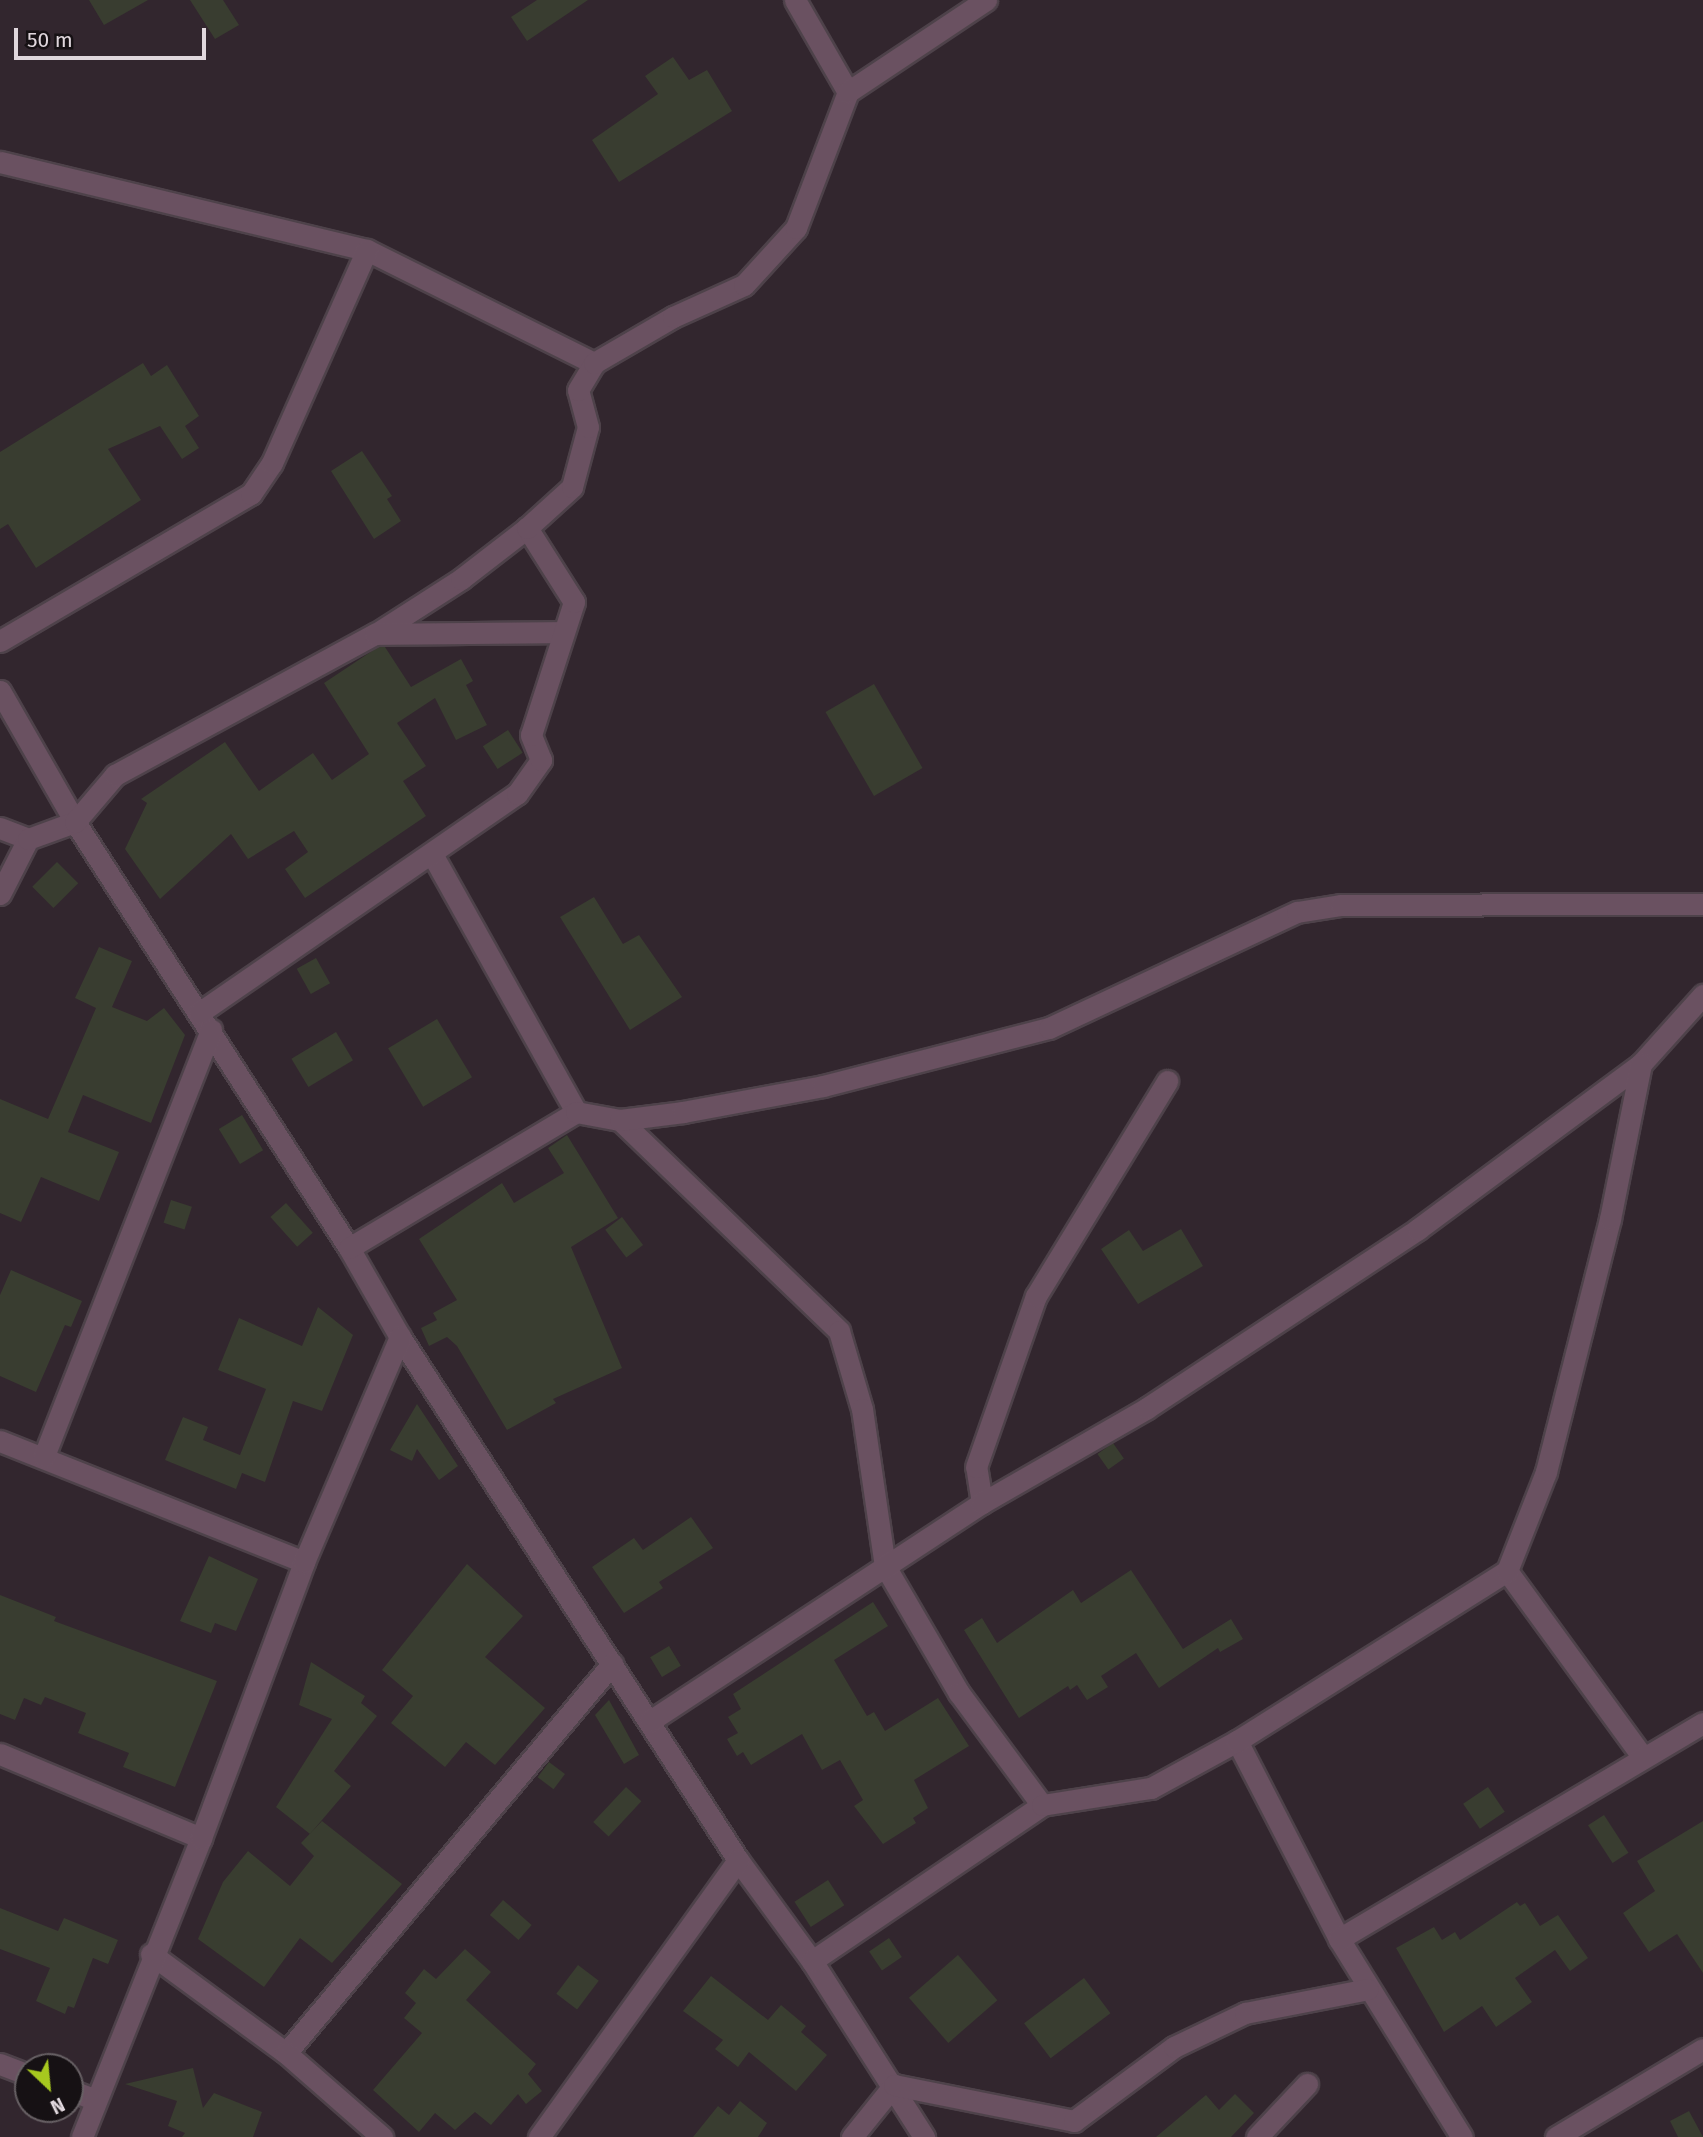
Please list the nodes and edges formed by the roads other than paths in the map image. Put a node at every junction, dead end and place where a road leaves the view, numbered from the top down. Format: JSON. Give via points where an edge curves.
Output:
{"nodes":[{"id":1,"x":795,"y":0,"type":"edge"},
{"id":2,"x":986,"y":0,"type":"edge"},
{"id":3,"x":848,"y":92,"type":"junction"},
{"id":4,"x":0,"y":162,"type":"edge"},
{"id":5,"x":368,"y":250,"type":"junction"},
{"id":6,"x":594,"y":363,"type":"junction"},
{"id":7,"x":527,"y":528,"type":"junction"},
{"id":8,"x":563,"y":632,"type":"junction"},
{"id":9,"x":375,"y":634,"type":"junction"},
{"id":10,"x":0,"y":641,"type":"edge"},
{"id":11,"x":0,"y":691,"type":"edge"},
{"id":12,"x":75,"y":822,"type":"junction"},
{"id":13,"x":0,"y":828,"type":"edge"},
{"id":14,"x":28,"y":839,"type":"junction"},
{"id":15,"x":432,"y":854,"type":"junction"},
{"id":16,"x":0,"y":894,"type":"edge"},
{"id":17,"x":1703,"y":904,"type":"edge"},
{"id":18,"x":1703,"y":995,"type":"edge"},
{"id":19,"x":199,"y":1013,"type":"junction"},
{"id":20,"x":211,"y":1030,"type":"junction"},
{"id":21,"x":1641,"y":1064,"type":"junction"},
{"id":22,"x":1167,"y":1081,"type":"dead end"},
{"id":23,"x":576,"y":1112,"type":"junction"},
{"id":24,"x":620,"y":1120,"type":"junction"},
{"id":25,"x":349,"y":1248,"type":"junction"},
{"id":26,"x":400,"y":1337,"type":"junction"},
{"id":27,"x":0,"y":1440,"type":"edge"},
{"id":28,"x":44,"y":1456,"type":"junction"},
{"id":29,"x":982,"y":1503,"type":"junction"},
{"id":30,"x":304,"y":1562,"type":"junction"},
{"id":31,"x":885,"y":1566,"type":"junction"},
{"id":32,"x":1507,"y":1571,"type":"junction"},
{"id":33,"x":612,"y":1664,"type":"junction"},
{"id":34,"x":650,"y":1721,"type":"junction"},
{"id":35,"x":1703,"y":1723,"type":"edge"},
{"id":36,"x":1237,"y":1741,"type":"junction"},
{"id":37,"x":0,"y":1754,"type":"edge"},
{"id":38,"x":1642,"y":1756,"type":"junction"},
{"id":39,"x":1042,"y":1805,"type":"junction"},
{"id":40,"x":201,"y":1838,"type":"junction"},
{"id":41,"x":738,"y":1860,"type":"junction"},
{"id":42,"x":1339,"y":1938,"type":"junction"},
{"id":43,"x":152,"y":1954,"type":"junction"},
{"id":44,"x":812,"y":1961,"type":"junction"},
{"id":45,"x":1368,"y":1989,"type":"junction"},
{"id":46,"x":286,"y":2053,"type":"junction"},
{"id":47,"x":1700,"y":2059,"type":"edge"},
{"id":48,"x":1307,"y":2084,"type":"dead end"},
{"id":49,"x":894,"y":2085,"type":"junction"},
{"id":50,"x":84,"y":2095,"type":"edge"},
{"id":51,"x":96,"y":2100,"type":"junction"},
{"id":52,"x":1079,"y":2129,"type":"edge"},
{"id":53,"x":82,"y":2137,"type":"edge"},
{"id":54,"x":382,"y":2137,"type":"edge"},
{"id":55,"x":539,"y":2137,"type":"edge"},
{"id":56,"x":852,"y":2137,"type":"edge"},
{"id":57,"x":924,"y":2137,"type":"edge"},
{"id":58,"x":1257,"y":2137,"type":"edge"},
{"id":59,"x":1462,"y":2137,"type":"edge"},
{"id":60,"x":1556,"y":2137,"type":"edge"}],
"edges":[{"from":1,"to":3,"type":"street"},
{"from":2,"to":3,"type":"street"},
{"from":3,"to":6,"type":"street","via":[[796,228],[744,285],[673,317]]},
{"from":4,"to":5,"type":"street"},
{"from":5,"to":6,"type":"street"},
{"from":5,"to":10,"type":"street","via":[[272,463],[251,494]]},
{"from":6,"to":7,"type":"street","via":[[578,390],[587,427],[572,487]]},
{"from":7,"to":8,"type":"street","via":[[574,603]]},
{"from":7,"to":9,"type":"street","via":[[461,579]]},
{"from":8,"to":9,"type":"street"},
{"from":8,"to":15,"type":"street","via":[[531,735],[541,760],[517,794]]},
{"from":9,"to":12,"type":"street","via":[[115,775]]},
{"from":11,"to":12,"type":"street"},
{"from":12,"to":14,"type":"street"},
{"from":12,"to":19,"type":"street"},
{"from":13,"to":14,"type":"street"},
{"from":14,"to":16,"type":"street"},
{"from":15,"to":19,"type":"street"},
{"from":15,"to":23,"type":"street"},
{"from":17,"to":24,"type":"street","via":[[1341,905],[1297,912],[1049,1028],[823,1086]]},
{"from":18,"to":21,"type":"street"},
{"from":19,"to":20,"type":"street"},
{"from":20,"to":25,"type":"street"},
{"from":20,"to":28,"type":"street"},
{"from":21,"to":29,"type":"street","via":[[1347,1277],[1147,1408]]},
{"from":21,"to":32,"type":"street","via":[[1610,1219],[1546,1472]]},
{"from":22,"to":29,"type":"street","via":[[1036,1296],[976,1467]]},
{"from":23,"to":24,"type":"street"},
{"from":23,"to":25,"type":"street"},
{"from":24,"to":31,"type":"street","via":[[839,1331],[862,1409]]},
{"from":25,"to":26,"type":"street"},
{"from":26,"to":30,"type":"street"},
{"from":26,"to":33,"type":"street"},
{"from":27,"to":28,"type":"street"},
{"from":28,"to":30,"type":"street"},
{"from":29,"to":31,"type":"street"},
{"from":30,"to":40,"type":"street"},
{"from":31,"to":34,"type":"street"},
{"from":31,"to":39,"type":"street","via":[[959,1693]]},
{"from":32,"to":36,"type":"street"},
{"from":32,"to":38,"type":"street"},
{"from":33,"to":34,"type":"street"},
{"from":33,"to":46,"type":"street"},
{"from":34,"to":41,"type":"street"},
{"from":35,"to":38,"type":"street"},
{"from":36,"to":39,"type":"street","via":[[1151,1788]]},
{"from":36,"to":42,"type":"street"},
{"from":37,"to":40,"type":"street"},
{"from":38,"to":42,"type":"street"},
{"from":39,"to":44,"type":"street"},
{"from":40,"to":43,"type":"street"},
{"from":41,"to":44,"type":"street"},
{"from":41,"to":55,"type":"street"},
{"from":42,"to":45,"type":"street"},
{"from":43,"to":46,"type":"street"},
{"from":43,"to":51,"type":"street"},
{"from":44,"to":49,"type":"street"},
{"from":45,"to":52,"type":"street","via":[[1245,2013],[1174,2047]]},
{"from":45,"to":59,"type":"street"},
{"from":46,"to":54,"type":"street"},
{"from":47,"to":60,"type":"street"},
{"from":48,"to":58,"type":"street"},
{"from":49,"to":52,"type":"street"},
{"from":49,"to":56,"type":"street"},
{"from":49,"to":57,"type":"street"},
{"from":50,"to":51,"type":"street"},
{"from":51,"to":53,"type":"street"}]}
